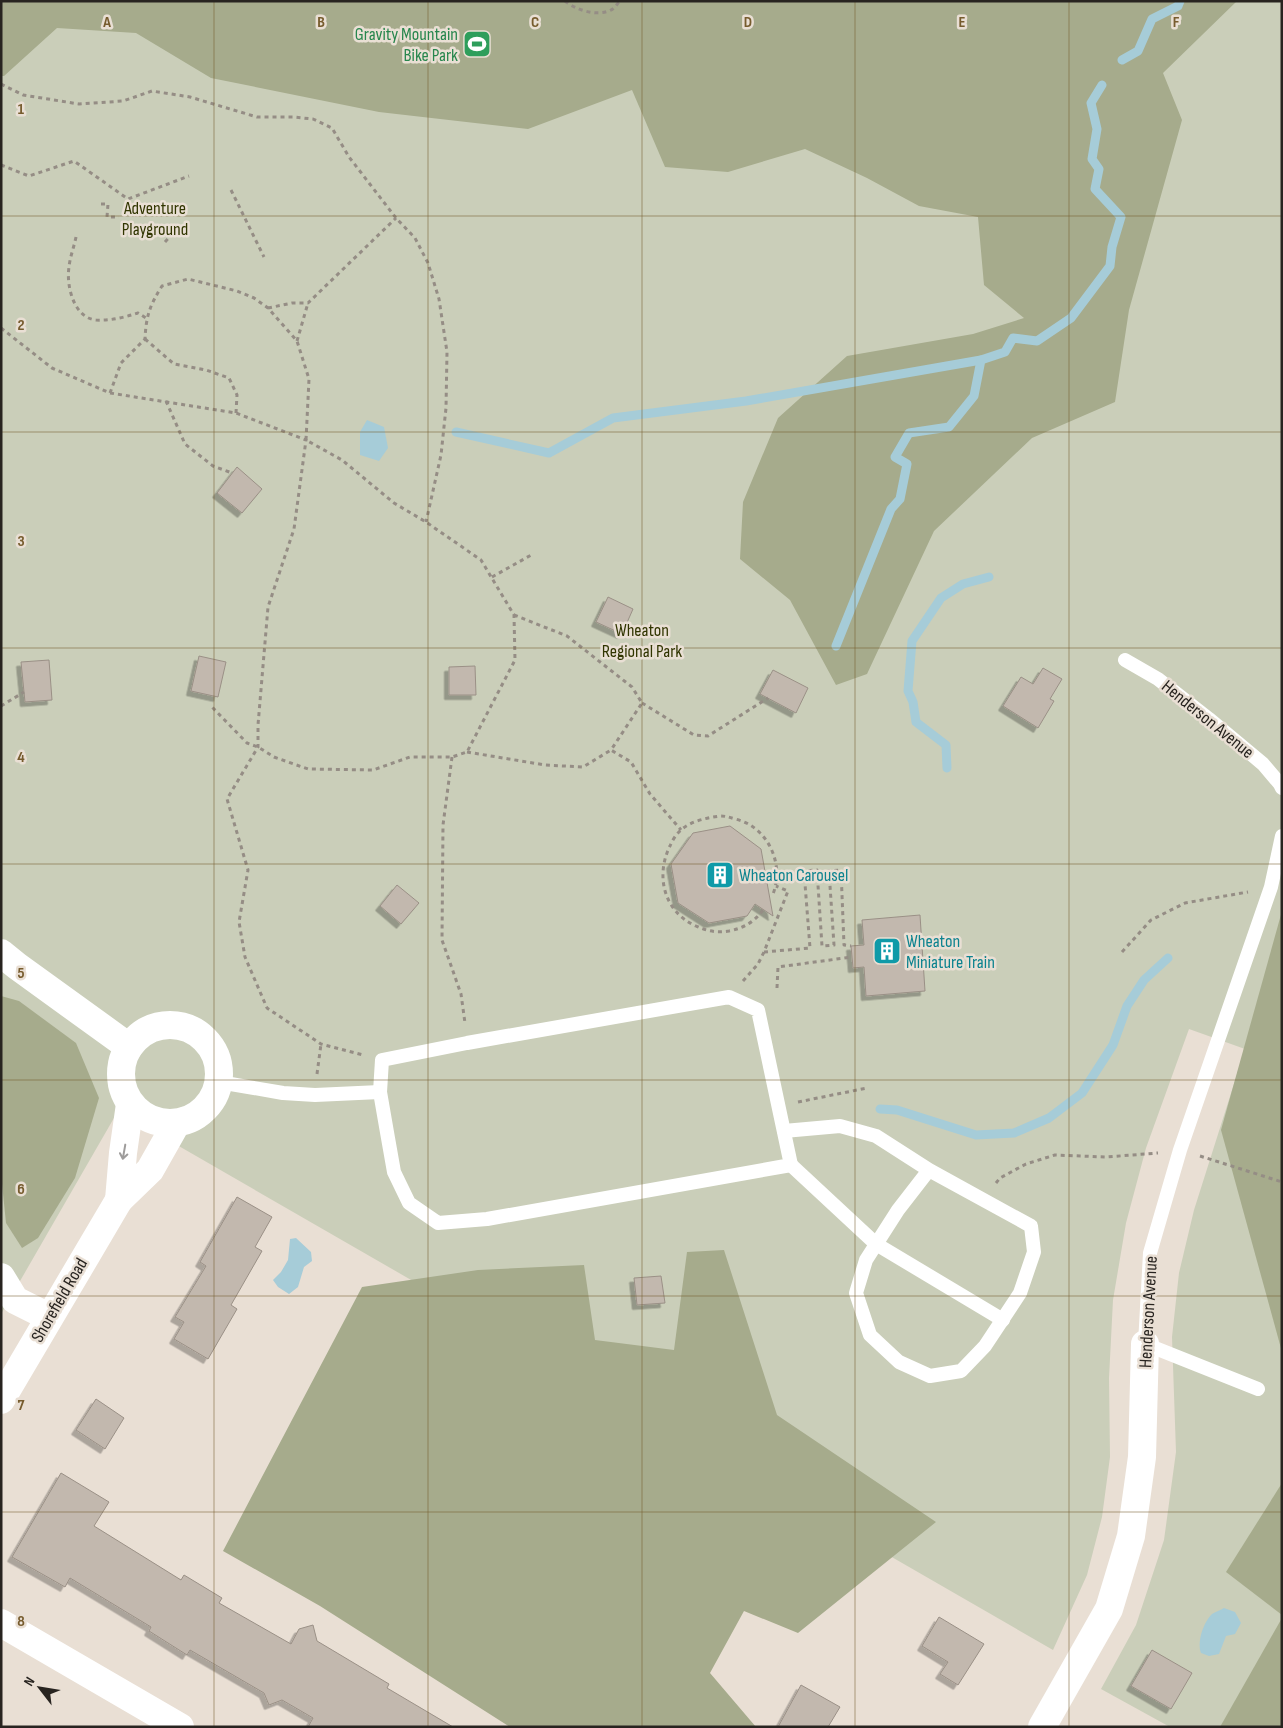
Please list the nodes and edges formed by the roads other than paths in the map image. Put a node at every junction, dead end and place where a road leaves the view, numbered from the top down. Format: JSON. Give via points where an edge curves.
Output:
{"nodes":[{"id":1,"x":1125,"y":660,"type":"dead end"},
{"id":2,"x":1282,"y":788,"type":"edge"},
{"id":3,"x":1282,"y":836,"type":"edge"},
{"id":4,"x":1,"y":952,"type":"edge"},
{"id":5,"x":129,"y":1047,"type":"junction"},
{"id":6,"x":219,"y":1082,"type":"junction"},
{"id":7,"x":380,"y":1092,"type":"junction"},
{"id":8,"x":130,"y":1104,"type":"junction"},
{"id":9,"x":176,"y":1124,"type":"junction"},
{"id":10,"x":784,"y":1131,"type":"junction"},
{"id":11,"x":791,"y":1165,"type":"junction"},
{"id":12,"x":929,"y":1170,"type":"junction"},
{"id":13,"x":119,"y":1200,"type":"junction"},
{"id":14,"x":876,"y":1244,"type":"junction"},
{"id":15,"x":1,"y":1277,"type":"edge"},
{"id":16,"x":49,"y":1317,"type":"junction"},
{"id":17,"x":1003,"y":1320,"type":"junction"},
{"id":18,"x":1144,"y":1344,"type":"junction"},
{"id":19,"x":1258,"y":1389,"type":"dead end"},
{"id":20,"x":1,"y":1400,"type":"edge"},
{"id":21,"x":1,"y":1623,"type":"edge"},
{"id":22,"x":180,"y":1727,"type":"edge"},
{"id":23,"x":1042,"y":1727,"type":"edge"}],
"edges":[{"from":1,"to":2,"type":"lane","name":"Henderson Avenue","via":[[1158,679],[1209,719],[1263,764]]},
{"from":3,"to":18,"type":"lane","name":"Henderson Avenue","via":[[1271,887],[1180,1150],[1150,1253]]},
{"from":4,"to":5,"type":"street"},
{"from":5,"to":6,"type":"street","via":[[155,1027],[172,1025],[188,1028],[202,1036],[213,1050],[219,1065]]},
{"from":5,"to":8,"type":"street","name":"Shorefield Road","via":[[121,1076]]},
{"from":6,"to":7,"type":"lane","via":[[315,1095]]},
{"from":6,"to":9,"type":"street","via":[[214,1097],[204,1110]]},
{"from":7,"to":10,"type":"lane","via":[[382,1060],[728,997],[758,1010]]},
{"from":7,"to":11,"type":"lane","via":[[394,1172],[409,1203],[438,1223],[487,1219]]},
{"from":8,"to":9,"type":"street","via":[[159,1122]]},
{"from":8,"to":13,"type":"street","name":"Shorefield Road","one_way":true},
{"from":9,"to":13,"type":"street","name":"Shorefield Road","via":[[150,1170]]},
{"from":10,"to":11,"type":"lane"},
{"from":10,"to":12,"type":"lane","via":[[840,1126],[876,1136]]},
{"from":11,"to":14,"type":"lane"},
{"from":12,"to":14,"type":"lane"},
{"from":12,"to":17,"type":"lane","via":[[1031,1226],[1034,1252],[1020,1293]]},
{"from":13,"to":16,"type":"street","name":"Shorefield Road"},
{"from":14,"to":17,"type":"lane"},
{"from":14,"to":17,"type":"lane","via":[[866,1260],[856,1293],[870,1335],[898,1362],[930,1376],[961,1371],[986,1346]]},
{"from":15,"to":16,"type":"street","via":[[15,1300]]},
{"from":16,"to":20,"type":"street","name":"Shorefield Road"},
{"from":18,"to":19,"type":"lane"},
{"from":18,"to":23,"type":"street","name":"Henderson Avenue","via":[[1142,1457],[1130,1536],[1109,1609]]},
{"from":21,"to":22,"type":"street"}]}
